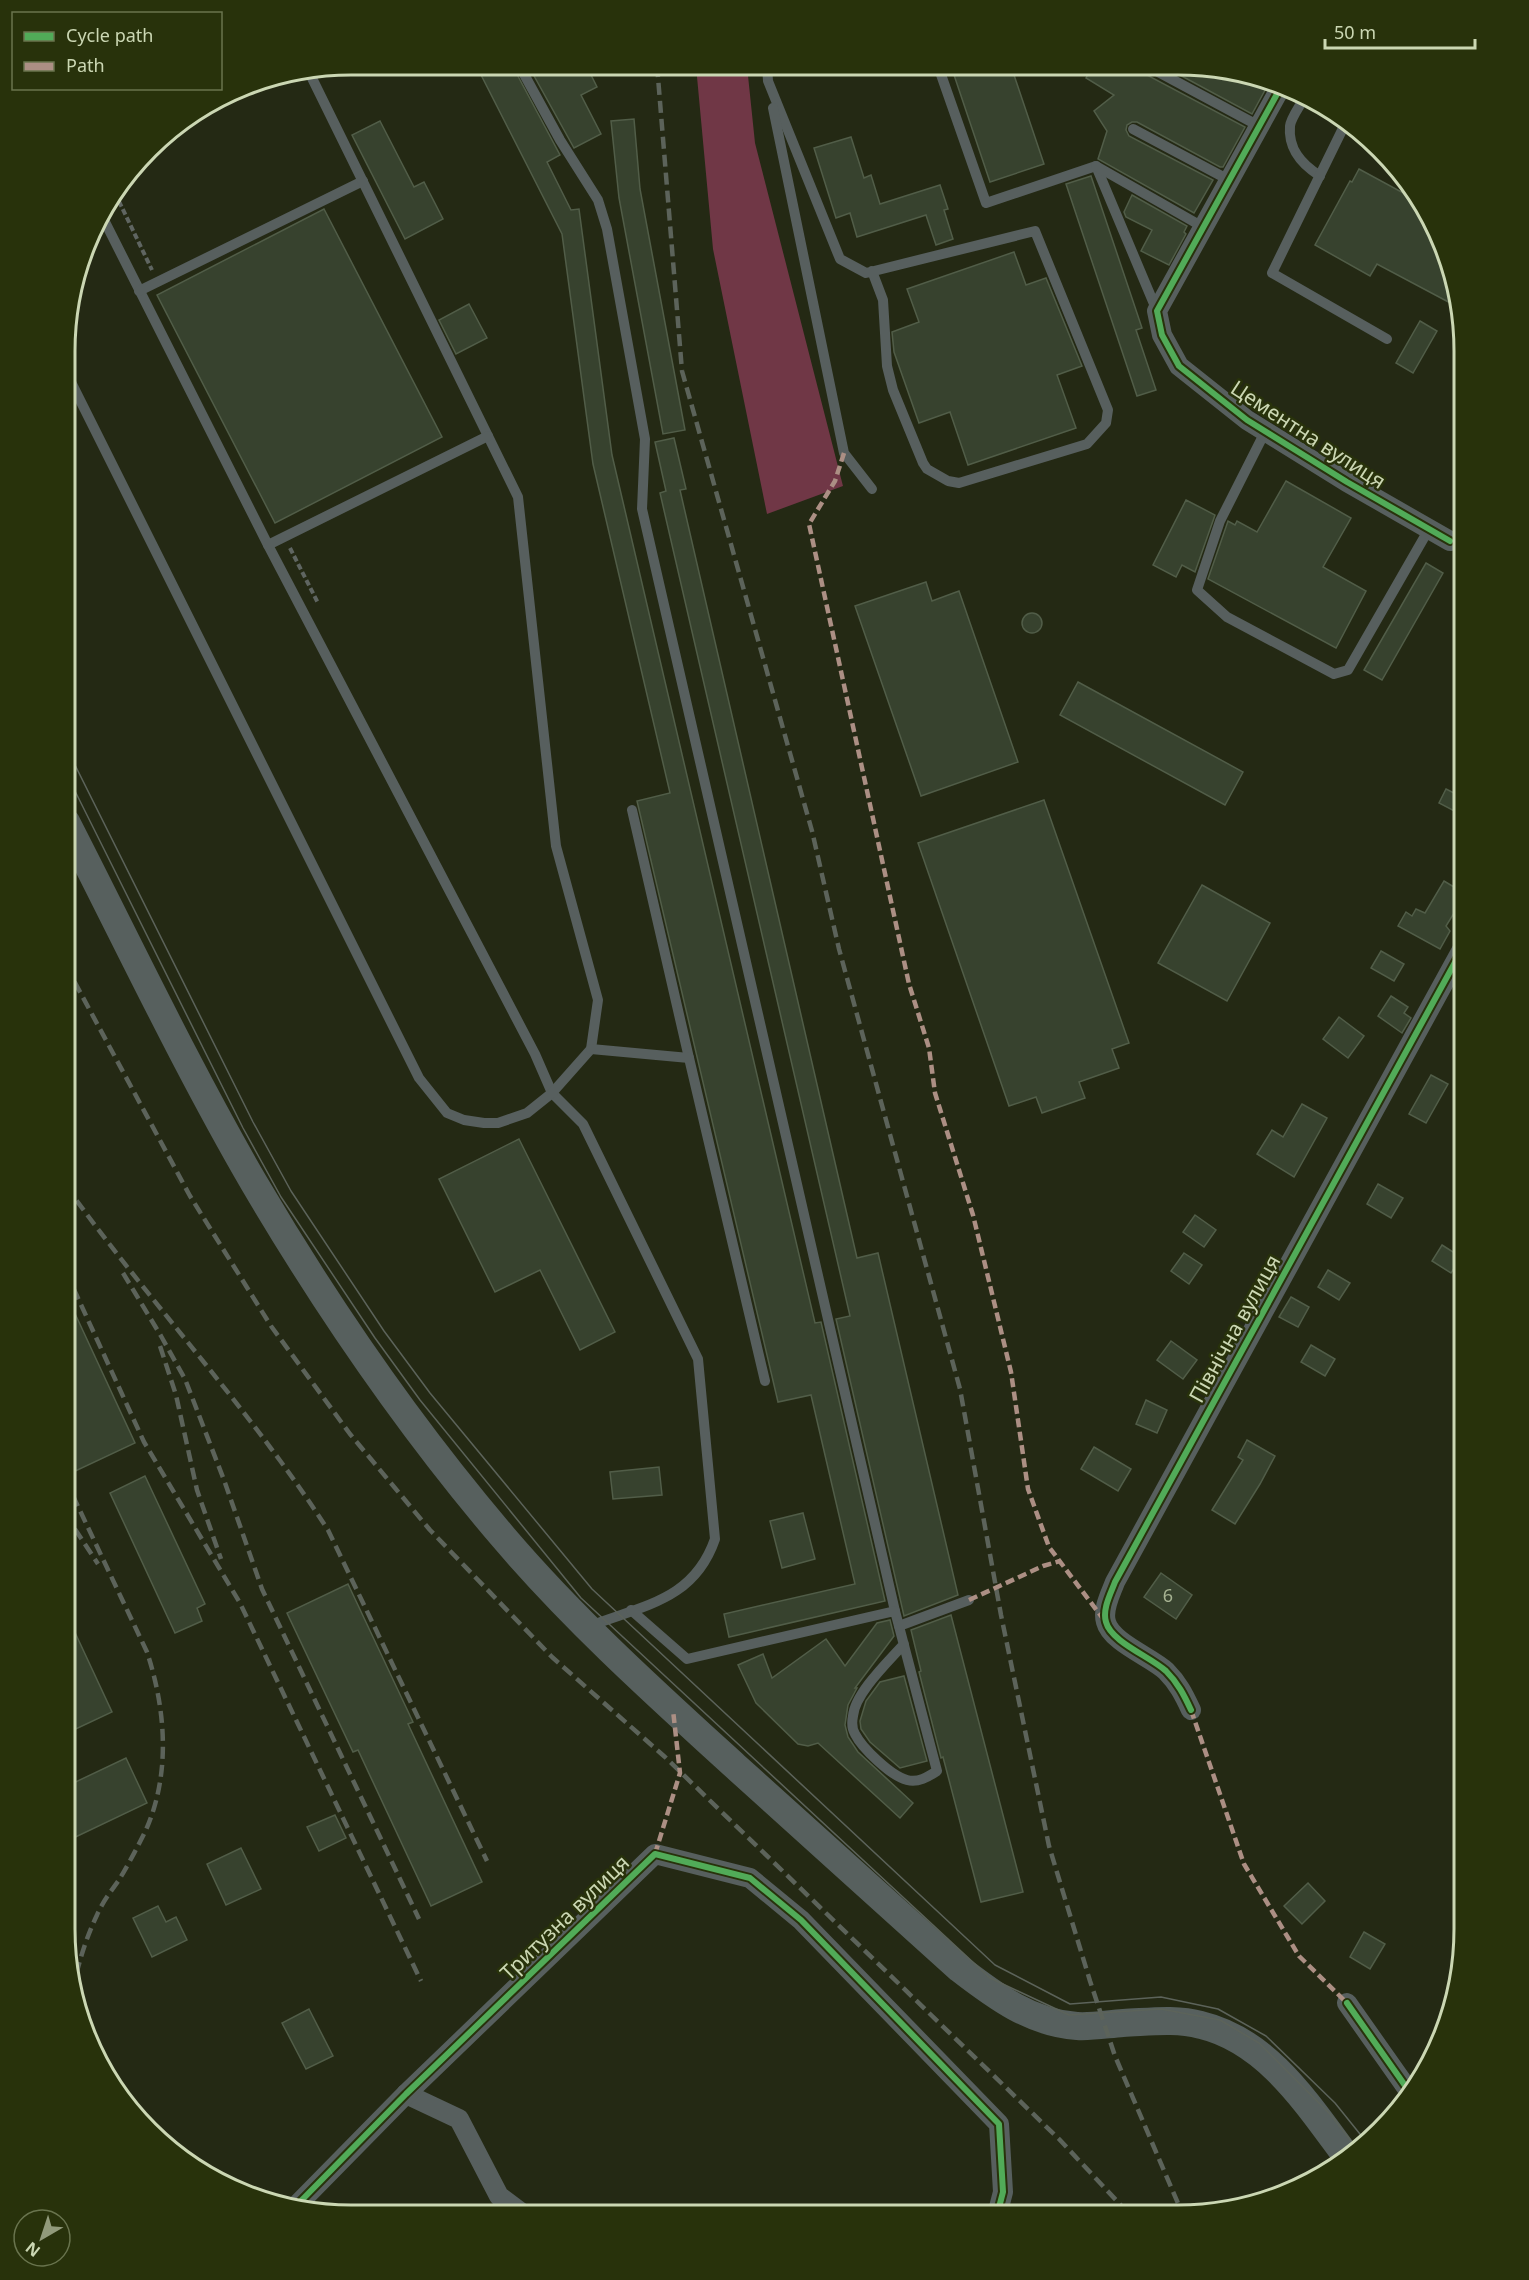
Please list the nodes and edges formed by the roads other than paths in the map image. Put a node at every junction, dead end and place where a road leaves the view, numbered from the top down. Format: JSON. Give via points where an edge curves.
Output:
{"nodes":[{"id":1,"x":524,"y":75,"type":"edge"},
{"id":2,"x":768,"y":75,"type":"edge"},
{"id":3,"x":941,"y":75,"type":"edge"},
{"id":4,"x":1164,"y":75,"type":"edge"},
{"id":5,"x":312,"y":78,"type":"edge"},
{"id":6,"x":768,"y":81,"type":"junction"},
{"id":7,"x":1277,"y":94,"type":"edge"},
{"id":8,"x":1301,"y":104,"type":"edge"},
{"id":9,"x":1260,"y":126,"type":"junction"},
{"id":10,"x":1133,"y":129,"type":"dead end"},
{"id":11,"x":1342,"y":129,"type":"edge"},
{"id":12,"x":1096,"y":166,"type":"junction"},
{"id":13,"x":1320,"y":176,"type":"junction"},
{"id":14,"x":1229,"y":180,"type":"junction"},
{"id":15,"x":363,"y":181,"type":"junction"},
{"id":16,"x":105,"y":225,"type":"edge"},
{"id":17,"x":1203,"y":227,"type":"junction"},
{"id":18,"x":872,"y":271,"type":"junction"},
{"id":19,"x":139,"y":291,"type":"junction"},
{"id":20,"x":1157,"y":311,"type":"junction"},
{"id":21,"x":1387,"y":339,"type":"dead end"},
{"id":22,"x":75,"y":390,"type":"edge"},
{"id":23,"x":1265,"y":432,"type":"junction"},
{"id":24,"x":488,"y":436,"type":"junction"},
{"id":25,"x":872,"y":489,"type":"dead end"},
{"id":26,"x":1430,"y":529,"type":"junction"},
{"id":27,"x":1450,"y":541,"type":"dead end"},
{"id":28,"x":268,"y":545,"type":"junction"},
{"id":29,"x":632,"y":810,"type":"dead end"},
{"id":30,"x":75,"y":840,"type":"edge"},
{"id":31,"x":1454,"y":964,"type":"edge"},
{"id":32,"x":591,"y":1049,"type":"junction"},
{"id":33,"x":689,"y":1058,"type":"junction"},
{"id":34,"x":552,"y":1093,"type":"junction"},
{"id":35,"x":765,"y":1381,"type":"dead end"},
{"id":36,"x":969,"y":1600,"type":"dead end"},
{"id":37,"x":631,"y":1610,"type":"junction"},
{"id":38,"x":896,"y":1611,"type":"junction"},
{"id":39,"x":899,"y":1626,"type":"junction"},
{"id":40,"x":585,"y":1627,"type":"junction"},
{"id":41,"x":904,"y":1644,"type":"junction"},
{"id":42,"x":1191,"y":1710,"type":"dead end"},
{"id":43,"x":1347,"y":2003,"type":"dead end"},
{"id":44,"x":1405,"y":2086,"type":"edge"},
{"id":45,"x":406,"y":2094,"type":"junction"},
{"id":46,"x":1342,"y":2151,"type":"edge"},
{"id":47,"x":301,"y":2201,"type":"edge"},
{"id":48,"x":511,"y":2205,"type":"edge"},
{"id":49,"x":1000,"y":2205,"type":"edge"}],
"edges":[{"from":1,"to":38,"type":"lane","via":[[598,200],[607,229],[645,439],[642,509]]},
{"from":2,"to":6,"type":"lane"},
{"from":3,"to":12,"type":"lane","via":[[986,203]]},
{"from":4,"to":9,"type":"lane"},
{"from":5,"to":15,"type":"lane"},
{"from":6,"to":18,"type":"lane","via":[[840,259],[866,273]]},
{"from":6,"to":25,"type":"lane","via":[[844,453]]},
{"from":7,"to":9,"type":"street"},
{"from":8,"to":13,"type":"lane","via":[[1290,124],[1292,148],[1304,166]]},
{"from":9,"to":14,"type":"street"},
{"from":10,"to":14,"type":"lane"},
{"from":11,"to":13,"type":"lane"},
{"from":12,"to":17,"type":"lane"},
{"from":12,"to":20,"type":"lane"},
{"from":13,"to":21,"type":"lane","via":[[1272,273]]},
{"from":14,"to":17,"type":"street"},
{"from":15,"to":19,"type":"lane"},
{"from":15,"to":24,"type":"lane"},
{"from":16,"to":19,"type":"lane"},
{"from":17,"to":20,"type":"street"},
{"from":18,"to":18,"type":"lane","via":[[1035,231],[1108,410],[1106,423],[1087,444],[959,483],[927,469],[893,390],[887,366],[883,300]]},
{"from":19,"to":28,"type":"lane"},
{"from":20,"to":23,"type":"street","name":"Цементна вулиця","via":[[1162,335],[1179,366]]},
{"from":22,"to":34,"type":"lane","via":[[419,1078],[447,1113],[484,1123],[498,1123],[527,1113]]},
{"from":23,"to":26,"type":"street","name":"Цементна вулиця"},
{"from":23,"to":26,"type":"lane","via":[[1220,522],[1197,590],[1227,617],[1334,674],[1348,670]]},
{"from":24,"to":28,"type":"lane"},
{"from":24,"to":32,"type":"lane","via":[[518,497],[556,846],[598,1000]]},
{"from":26,"to":27,"type":"street","name":"Цементна вулиця"},
{"from":28,"to":34,"type":"lane"},
{"from":29,"to":33,"type":"lane"},
{"from":30,"to":40,"type":"main road","via":[[198,1082],[314,1279],[438,1457]]},
{"from":31,"to":42,"type":"street","name":"Північна вулиця","via":[[1107,1603],[1106,1622],[1116,1637],[1164,1669],[1179,1684]]},
{"from":32,"to":33,"type":"lane"},
{"from":32,"to":34,"type":"lane"},
{"from":33,"to":35,"type":"lane"},
{"from":34,"to":37,"type":"lane","via":[[583,1124],[698,1359],[716,1539],[701,1570],[688,1583],[674,1594]]},
{"from":36,"to":39,"type":"lane"},
{"from":37,"to":38,"type":"lane","via":[[687,1659]]},
{"from":37,"to":40,"type":"lane"},
{"from":38,"to":39,"type":"lane"},
{"from":39,"to":41,"type":"lane"},
{"from":40,"to":46,"type":"main road","via":[[951,1961],[991,1993],[1021,2011],[1050,2021],[1078,2026],[1168,2021],[1201,2025],[1233,2038],[1264,2058],[1294,2086]]},
{"from":41,"to":41,"type":"lane","via":[[937,1771],[924,1779],[897,1776],[864,1748],[853,1732],[853,1714],[859,1698]]},
{"from":43,"to":44,"type":"street"},
{"from":45,"to":47,"type":"street","name":"Тритузна вулиця"},
{"from":45,"to":48,"type":"street","via":[[459,2119],[499,2196]]},
{"from":45,"to":49,"type":"street","name":"Тритузна вулиця","via":[[655,1854],[750,1878],[801,1920],[999,2124],[1003,2192]]}]}
